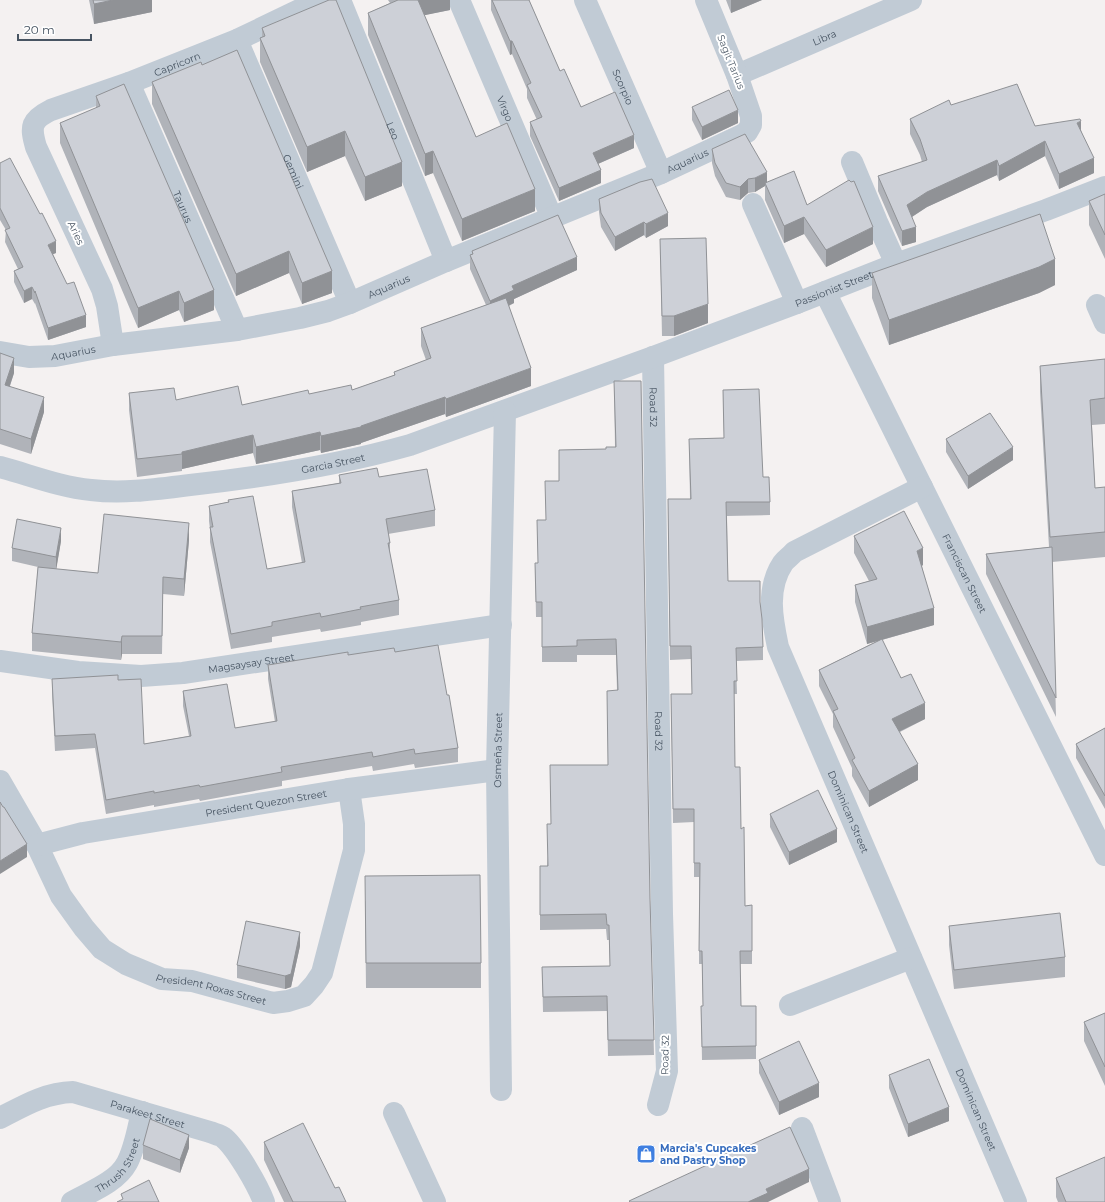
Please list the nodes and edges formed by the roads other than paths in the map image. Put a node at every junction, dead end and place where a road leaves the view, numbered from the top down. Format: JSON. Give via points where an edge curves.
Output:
{"nodes":[{"id":1,"x":320,"y":0,"type":"edge"},
{"id":2,"x":340,"y":0,"type":"edge"},
{"id":3,"x":459,"y":0,"type":"edge"},
{"id":4,"x":585,"y":0,"type":"edge"},
{"id":5,"x":706,"y":0,"type":"edge"},
{"id":6,"x":911,"y":0,"type":"edge"},
{"id":7,"x":237,"y":40,"type":"junction"},
{"id":8,"x":737,"y":75,"type":"junction"},
{"id":9,"x":129,"y":83,"type":"junction"},
{"id":10,"x":33,"y":123,"type":"joint"},
{"id":11,"x":751,"y":125,"type":"joint"},
{"id":12,"x":852,"y":162,"type":"dead end"},
{"id":13,"x":661,"y":173,"type":"junction"},
{"id":14,"x":1105,"y":187,"type":"edge"},
{"id":15,"x":753,"y":204,"type":"dead end"},
{"id":16,"x":552,"y":218,"type":"junction"},
{"id":17,"x":446,"y":261,"type":"junction"},
{"id":18,"x":896,"y":264,"type":"junction"},
{"id":19,"x":825,"y":292,"type":"junction"},
{"id":20,"x":350,"y":303,"type":"junction"},
{"id":21,"x":797,"y":303,"type":"junction"},
{"id":22,"x":237,"y":330,"type":"junction"},
{"id":23,"x":113,"y":346,"type":"junction"},
{"id":24,"x":0,"y":352,"type":"edge"},
{"id":25,"x":653,"y":357,"type":"junction"},
{"id":26,"x":505,"y":410,"type":"junction"},
{"id":27,"x":0,"y":467,"type":"edge"},
{"id":28,"x":922,"y":487,"type":"junction"},
{"id":29,"x":501,"y":625,"type":"junction"},
{"id":30,"x":0,"y":661,"type":"edge"},
{"id":31,"x":497,"y":770,"type":"junction"},
{"id":32,"x":0,"y":781,"type":"edge"},
{"id":33,"x":349,"y":789,"type":"junction"},
{"id":34,"x":37,"y":844,"type":"junction"},
{"id":35,"x":1105,"y":855,"type":"edge"},
{"id":36,"x":911,"y":958,"type":"junction"},
{"id":37,"x":790,"y":1005,"type":"dead end"},
{"id":38,"x":501,"y":1090,"type":"dead end"},
{"id":39,"x":658,"y":1105,"type":"dead end"},
{"id":40,"x":142,"y":1112,"type":"junction"},
{"id":41,"x":394,"y":1113,"type":"dead end"},
{"id":42,"x":0,"y":1118,"type":"edge"},
{"id":43,"x":802,"y":1128,"type":"dead end"},
{"id":44,"x":826,"y":1200,"type":"edge"},
{"id":45,"x":72,"y":1202,"type":"edge"},
{"id":46,"x":264,"y":1202,"type":"edge"},
{"id":47,"x":435,"y":1202,"type":"edge"},
{"id":48,"x":1016,"y":1202,"type":"edge"}],
"edges":[{"from":1,"to":7,"type":"street","name":"Capricorn"},
{"from":2,"to":17,"type":"street","name":"Leo"},
{"from":3,"to":16,"type":"street","name":"Virgo"},
{"from":4,"to":13,"type":"street","name":"Scorpio"},
{"from":5,"to":8,"type":"street","name":"Sagit Tarius"},
{"from":6,"to":8,"type":"street","name":"Libra"},
{"from":7,"to":9,"type":"street","name":"Capricorn"},
{"from":7,"to":20,"type":"street","name":"Gemini"},
{"from":8,"to":11,"type":"street","name":"Sagit Tarius","via":[[749,107]]},
{"from":9,"to":10,"type":"street","name":"Capricorn","via":[[51,110]]},
{"from":9,"to":22,"type":"street","name":"Taurus"},
{"from":10,"to":23,"type":"street","name":"Aries","via":[[32,133],[36,146],[102,289]]},
{"from":11,"to":13,"type":"street","name":"Aquarius","via":[[747,132],[740,136]]},
{"from":12,"to":18,"type":"street"},
{"from":13,"to":16,"type":"street","name":"Aquarius"},
{"from":14,"to":18,"type":"street","name":"Passionist Street"},
{"from":15,"to":21,"type":"street"},
{"from":16,"to":17,"type":"street","name":"Aquarius"},
{"from":17,"to":20,"type":"street","name":"Aquarius"},
{"from":18,"to":19,"type":"street","name":"Passionist Street"},
{"from":19,"to":21,"type":"street","name":"Passionist Street"},
{"from":19,"to":28,"type":"street","name":"Franciscan Street"},
{"from":20,"to":22,"type":"street","name":"Aquarius","via":[[300,318]]},
{"from":21,"to":25,"type":"street","name":"Passionist Street"},
{"from":22,"to":23,"type":"street","name":"Aquarius"},
{"from":23,"to":24,"type":"street","name":"Aquarius","via":[[55,356],[29,357]]},
{"from":25,"to":26,"type":"street","name":"Garcia Street"},
{"from":25,"to":39,"type":"street","name":"Road 32","via":[[667,1071]]},
{"from":26,"to":27,"type":"street","name":"Garcia Street","via":[[410,445],[380,453],[238,480],[128,492],[90,490]]},
{"from":26,"to":29,"type":"street","name":"Osmeña Street"},
{"from":28,"to":35,"type":"street","name":"Franciscan Street"},
{"from":28,"to":36,"type":"street","name":"Dominican Street","via":[[794,552],[783,562],[774,582],[772,602],[772,622],[778,647]]},
{"from":29,"to":30,"type":"street","name":"Magsaysay Street","via":[[183,673],[141,676],[78,672]]},
{"from":29,"to":31,"type":"street","name":"Osmeña Street"},
{"from":31,"to":33,"type":"street","name":"President Quezon Street"},
{"from":31,"to":38,"type":"street","name":"Osmeña Street"},
{"from":32,"to":34,"type":"street","name":"President Roxas Street"},
{"from":33,"to":34,"type":"street","name":"President Quezon Street","via":[[83,833]]},
{"from":33,"to":34,"type":"street","name":"President Roxas Street","via":[[354,824],[354,850],[322,973],[304,996],[288,1001],[273,1003],[192,981],[162,979],[126,964],[108,953],[84,928],[61,896]]},
{"from":36,"to":37,"type":"street"},
{"from":36,"to":48,"type":"street","name":"Dominican Street"},
{"from":40,"to":42,"type":"street","name":"Parakeet Street","via":[[73,1092],[47,1095]]},
{"from":40,"to":45,"type":"street","name":"Thrush Street","via":[[127,1164],[111,1180]]},
{"from":40,"to":46,"type":"street","name":"Parakeet Street","via":[[223,1136],[232,1146]]},
{"from":41,"to":47,"type":"street"},
{"from":43,"to":44,"type":"street"}]}
